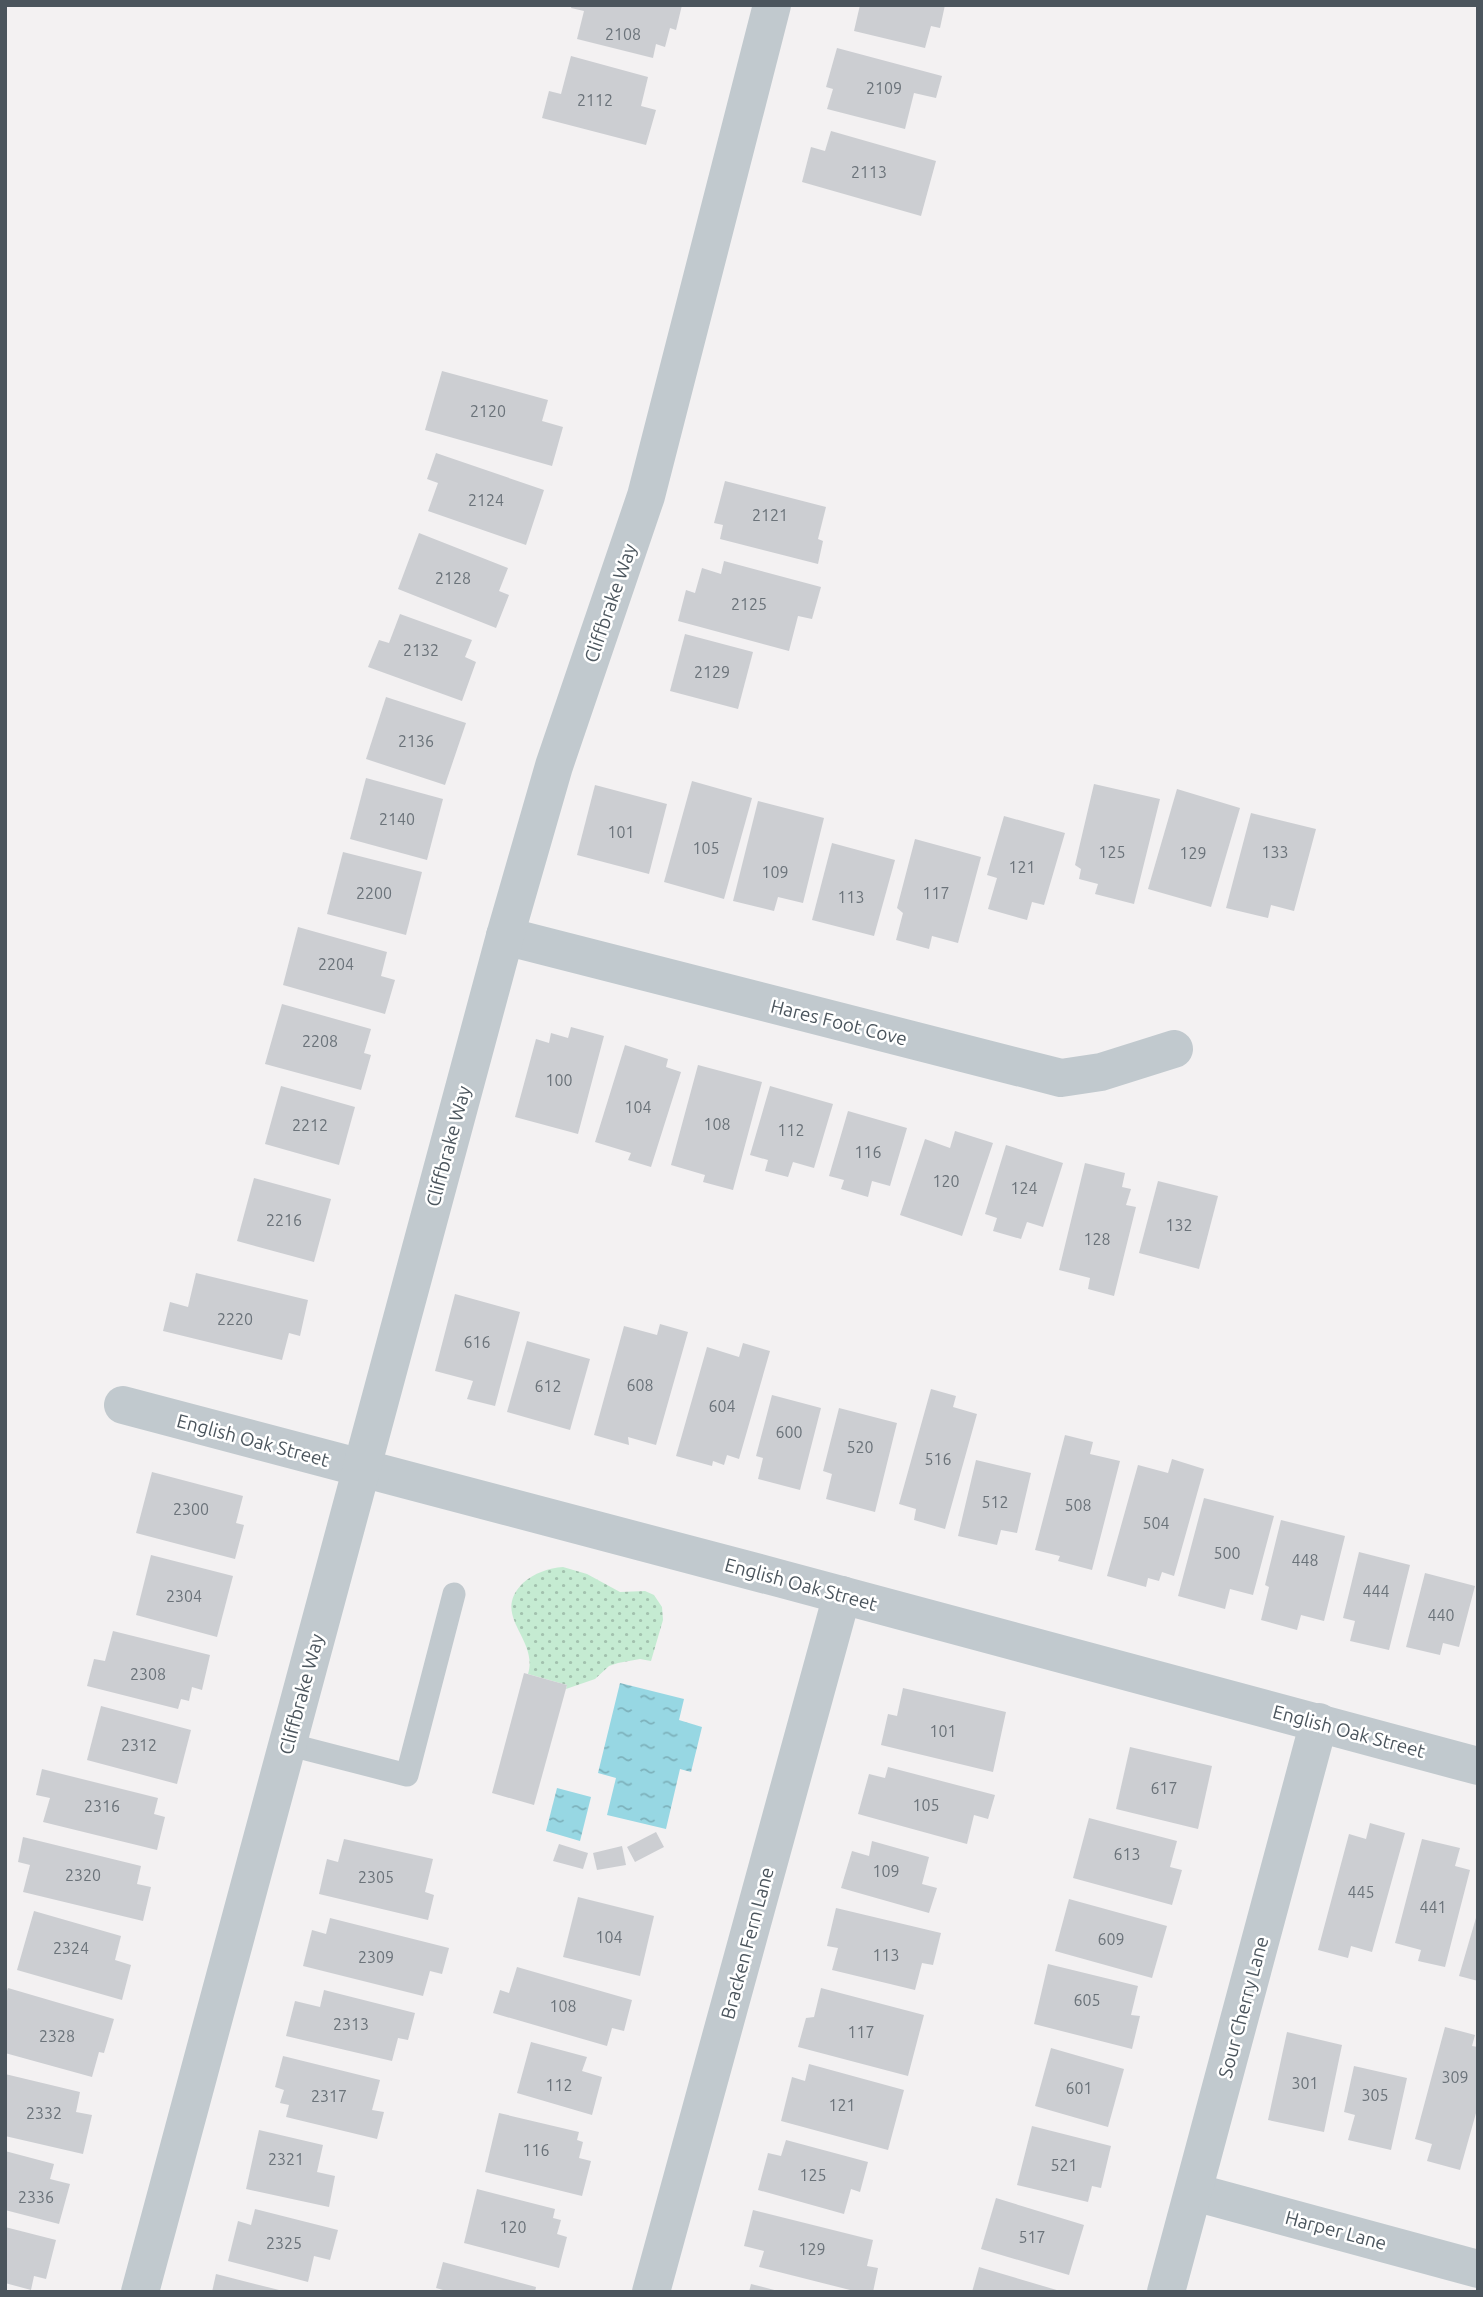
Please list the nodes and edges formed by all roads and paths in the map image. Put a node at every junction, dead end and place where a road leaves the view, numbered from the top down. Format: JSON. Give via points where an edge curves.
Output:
{"nodes":[{"id":1,"x":772,"y":5,"type":"edge"},
{"id":2,"x":505,"y":936,"type":"junction"},
{"id":3,"x":1174,"y":1049,"type":"dead end"},
{"id":4,"x":123,"y":1405,"type":"dead end"},
{"id":5,"x":362,"y":1469,"type":"junction"},
{"id":6,"x":454,"y":1594,"type":"dead end"},
{"id":7,"x":842,"y":1595,"type":"junction"},
{"id":8,"x":1319,"y":1722,"type":"junction"},
{"id":9,"x":287,"y":1744,"type":"junction"},
{"id":10,"x":1478,"y":1766,"type":"edge"},
{"id":11,"x":1194,"y":2192,"type":"junction"},
{"id":12,"x":1478,"y":2269,"type":"edge"},
{"id":13,"x":140,"y":2292,"type":"edge"},
{"id":14,"x":651,"y":2292,"type":"edge"},
{"id":15,"x":1166,"y":2292,"type":"edge"}],
"edges":[{"from":1,"to":2,"type":"street","name":"Cliffbrake Way","via":[[646,496],[554,766]]},
{"from":2,"to":3,"type":"street","name":"Hares Foot Cove","via":[[1061,1078],[1101,1072]]},
{"from":2,"to":5,"type":"street","name":"Cliffbrake Way"},
{"from":4,"to":5,"type":"street","name":"English Oak Street"},
{"from":5,"to":7,"type":"street","name":"English Oak Street"},
{"from":5,"to":9,"type":"street","name":"Cliffbrake Way"},
{"from":6,"to":9,"type":"lane","via":[[407,1775]]},
{"from":7,"to":8,"type":"street","name":"English Oak Street"},
{"from":7,"to":14,"type":"street","name":"Bracken Fern Lane"},
{"from":8,"to":10,"type":"street","name":"English Oak Street"},
{"from":8,"to":11,"type":"street","name":"Sour Cherry Lane"},
{"from":9,"to":13,"type":"street","name":"Cliffbrake Way"},
{"from":11,"to":12,"type":"street","name":"Harper Lane"},
{"from":11,"to":15,"type":"street","name":"Sour Cherry Lane"}]}
